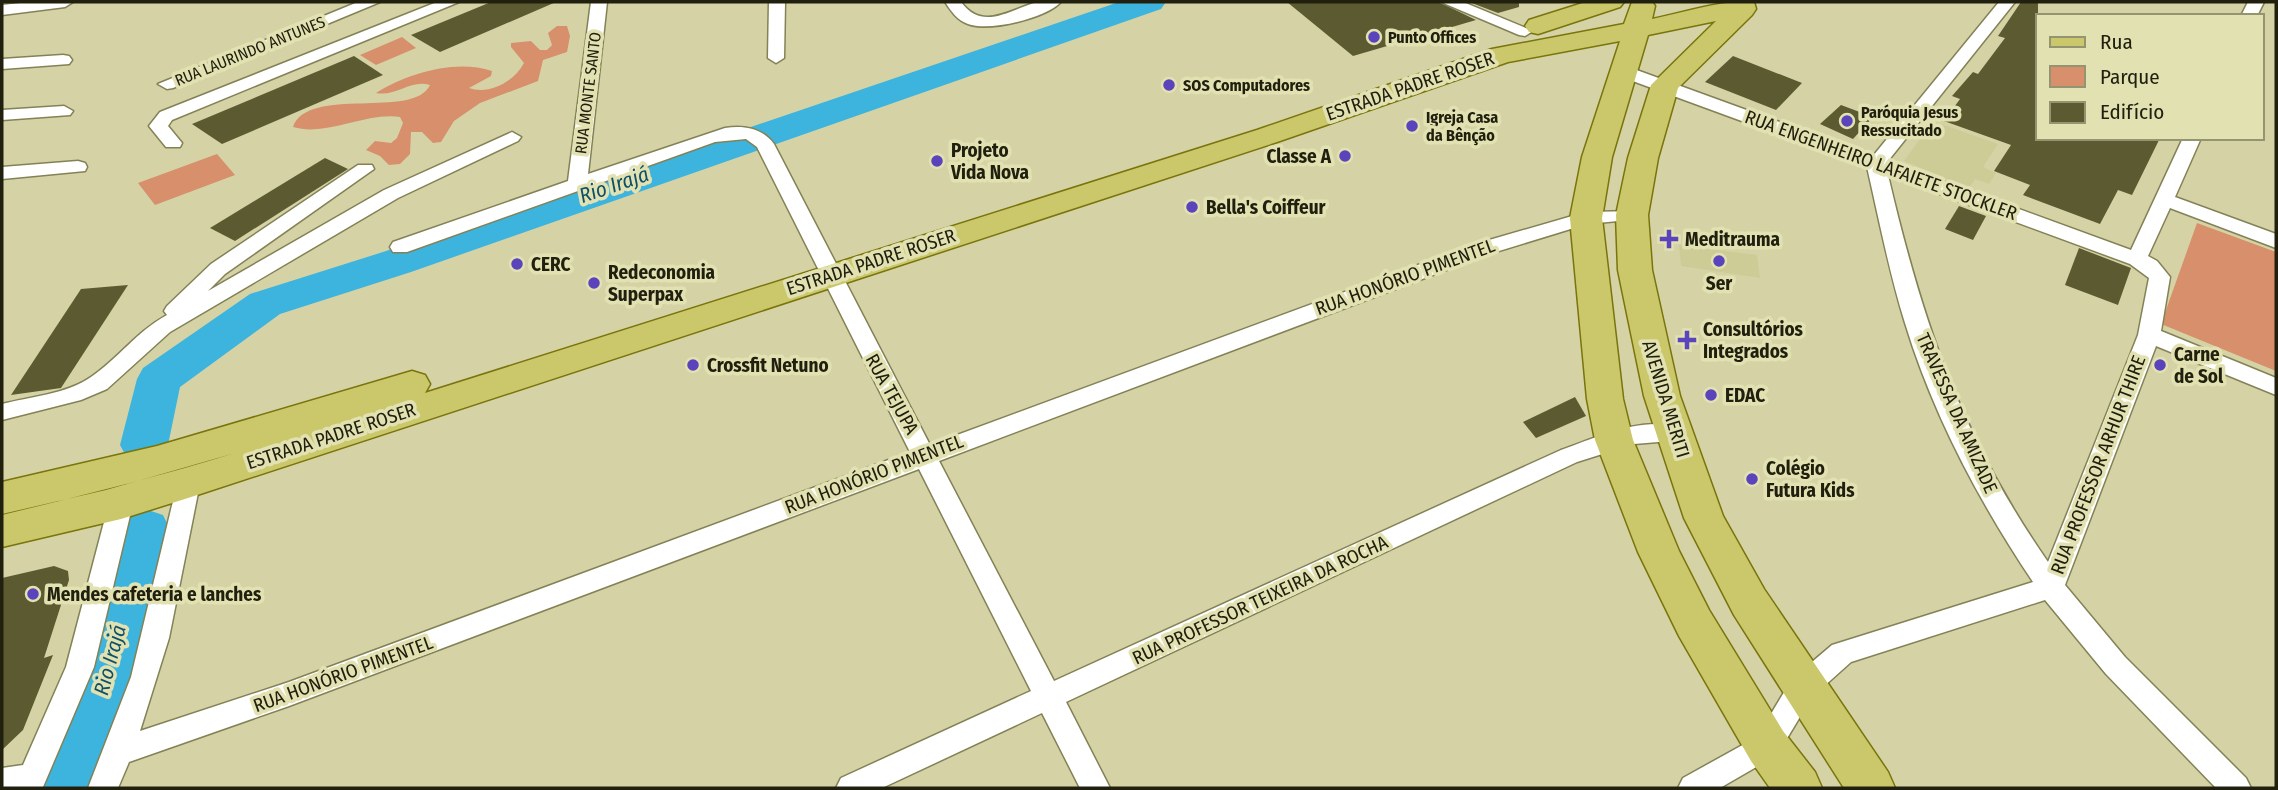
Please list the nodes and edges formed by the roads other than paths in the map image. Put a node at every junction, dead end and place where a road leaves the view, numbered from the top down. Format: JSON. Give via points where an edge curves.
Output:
{"nodes":[{"id":1,"x":65,"y":2,"type":"edge"},
{"id":2,"x":372,"y":2,"type":"edge"},
{"id":3,"x":451,"y":2,"type":"edge"},
{"id":4,"x":599,"y":2,"type":"edge"},
{"id":5,"x":777,"y":2,"type":"edge"},
{"id":6,"x":953,"y":2,"type":"edge"},
{"id":7,"x":1449,"y":2,"type":"edge"},
{"id":8,"x":1741,"y":2,"type":"edge"},
{"id":9,"x":1751,"y":2,"type":"edge"},
{"id":10,"x":2007,"y":2,"type":"edge"},
{"id":11,"x":1045,"y":3,"type":"edge"},
{"id":12,"x":2,"y":10,"type":"edge"},
{"id":13,"x":1630,"y":11,"type":"edge"},
{"id":14,"x":1528,"y":39,"type":"junction"},
{"id":15,"x":776,"y":58,"type":"dead end"},
{"id":16,"x":63,"y":60,"type":"dead end"},
{"id":17,"x":2,"y":64,"type":"edge"},
{"id":18,"x":1625,"y":72,"type":"junction"},
{"id":19,"x":167,"y":84,"type":"dead end"},
{"id":20,"x":1665,"y":85,"type":"junction"},
{"id":21,"x":64,"y":111,"type":"dead end"},
{"id":22,"x":2,"y":116,"type":"edge"},
{"id":23,"x":512,"y":137,"type":"dead end"},
{"id":24,"x":2191,"y":140,"type":"edge"},
{"id":25,"x":173,"y":143,"type":"dead end"},
{"id":26,"x":1876,"y":164,"type":"junction"},
{"id":27,"x":78,"y":167,"type":"dead end"},
{"id":28,"x":365,"y":169,"type":"dead end"},
{"id":29,"x":2,"y":173,"type":"edge"},
{"id":30,"x":577,"y":184,"type":"junction"},
{"id":31,"x":2163,"y":199,"type":"junction"},
{"id":32,"x":1632,"y":215,"type":"junction"},
{"id":33,"x":1586,"y":218,"type":"junction"},
{"id":34,"x":2276,"y":240,"type":"edge"},
{"id":35,"x":400,"y":247,"type":"dead end"},
{"id":36,"x":2137,"y":259,"type":"junction"},
{"id":37,"x":826,"y":266,"type":"junction"},
{"id":38,"x":162,"y":327,"type":"junction"},
{"id":39,"x":2148,"y":335,"type":"junction"},
{"id":40,"x":2276,"y":387,"type":"edge"},
{"id":41,"x":2,"y":412,"type":"edge"},
{"id":42,"x":1675,"y":434,"type":"junction"},
{"id":43,"x":1614,"y":440,"type":"junction"},
{"id":44,"x":926,"y":455,"type":"junction"},
{"id":45,"x":187,"y":483,"type":"junction"},
{"id":46,"x":2,"y":498,"type":"edge"},
{"id":47,"x":121,"y":503,"type":"junction"},
{"id":48,"x":2,"y":531,"type":"edge"},
{"id":49,"x":2051,"y":586,"type":"junction"},
{"id":50,"x":1802,"y":688,"type":"junction"},
{"id":51,"x":1049,"y":698,"type":"junction"},
{"id":52,"x":1767,"y":746,"type":"junction"},
{"id":53,"x":120,"y":752,"type":"junction"},
{"id":54,"x":2,"y":782,"type":"edge"},
{"id":55,"x":30,"y":783,"type":"edge"},
{"id":56,"x":103,"y":788,"type":"edge"},
{"id":57,"x":851,"y":788,"type":"edge"},
{"id":58,"x":1096,"y":788,"type":"edge"},
{"id":59,"x":1693,"y":788,"type":"edge"},
{"id":60,"x":1798,"y":788,"type":"edge"},
{"id":61,"x":1871,"y":788,"type":"edge"},
{"id":62,"x":2236,"y":788,"type":"edge"}],
"edges":[{"from":1,"to":12,"type":"street"},
{"from":2,"to":19,"type":"street","name":"RUA LAURINDO ANTUNES"},
{"from":3,"to":25,"type":"street","via":[[166,116],[158,126]]},
{"from":4,"to":30,"type":"street","name":"RUA MONTE SANTO"},
{"from":5,"to":15,"type":"street"},
{"from":6,"to":11,"type":"street","via":[[961,15],[976,23],[997,22]]},
{"from":7,"to":14,"type":"street"},
{"from":8,"to":13,"type":"main road","name":"ESTRADA PADRE ROSER","via":[[1702,17]]},
{"from":9,"to":20,"type":"main road","name":"AVENIDA MERITI"},
{"from":10,"to":26,"type":"street"},
{"from":13,"to":14,"type":"main road","name":"ESTRADA PADRE ROSER"},
{"from":13,"to":18,"type":"main road"},
{"from":14,"to":18,"type":"main road","via":[[1573,50]]},
{"from":14,"to":37,"type":"main road","name":"ESTRADA PADRE ROSER","via":[[1502,55],[1266,136]]},
{"from":16,"to":17,"type":"street"},
{"from":18,"to":20,"type":"street","name":"RUA ENGENHEIRO LAFAIETE STOCKLER"},
{"from":18,"to":33,"type":"main road","via":[[1597,157]]},
{"from":20,"to":26,"type":"street","name":"RUA ENGENHEIRO LAFAIETE STOCKLER"},
{"from":20,"to":32,"type":"main road","name":"AVENIDA MERITI"},
{"from":21,"to":22,"type":"street"},
{"from":23,"to":38,"type":"street","via":[[404,187]]},
{"from":24,"to":31,"type":"street"},
{"from":26,"to":36,"type":"street","name":"RUA ENGENHEIRO LAFAIETE STOCKLER"},
{"from":26,"to":49,"type":"street","name":"TRAVESSA DA AMIZADE","via":[[1905,288],[1925,348],[1962,435]]},
{"from":27,"to":29,"type":"street"},
{"from":28,"to":38,"type":"street","via":[[218,269]]},
{"from":30,"to":35,"type":"street","name":"RUA TEJUPA"},
{"from":30,"to":37,"type":"street","name":"RUA TEJUPA","via":[[734,132],[761,139]]},
{"from":31,"to":34,"type":"street"},
{"from":31,"to":36,"type":"street"},
{"from":32,"to":33,"type":"street","name":"RUA HONÓRIO PIMENTEL"},
{"from":32,"to":42,"type":"main road","name":"AVENIDA MERITI","via":[[1635,270],[1646,333]]},
{"from":33,"to":43,"type":"main road","via":[[1597,335]]},
{"from":33,"to":44,"type":"street","name":"RUA HONÓRIO PIMENTEL","via":[[1479,250]]},
{"from":36,"to":39,"type":"street","name":"RUA PROFESSOR ARHUR THIRE","via":[[2160,277]]},
{"from":37,"to":44,"type":"street","name":"RUA TEJUPA"},
{"from":37,"to":45,"type":"main road","name":"ESTRADA PADRE ROSER"},
{"from":37,"to":46,"type":"main road","name":"ESTRADA PADRE ROSER","via":[[172,457]]},
{"from":38,"to":41,"type":"street","via":[[99,383]]},
{"from":39,"to":40,"type":"street"},
{"from":39,"to":49,"type":"street","name":"RUA PROFESSOR ARHUR THIRE"},
{"from":42,"to":43,"type":"street","name":"RUA PROFESSOR TEIXEIRA DA ROCHA"},
{"from":42,"to":50,"type":"main road","name":"AVENIDA MERITI","via":[[1720,551]]},
{"from":43,"to":51,"type":"street","name":"RUA PROFESSOR TEIXEIRA DA ROCHA","via":[[1569,456]]},
{"from":43,"to":52,"type":"main road","via":[[1659,552],[1694,623]]},
{"from":44,"to":51,"type":"street","name":"RUA TEJUPA"},
{"from":44,"to":53,"type":"street","name":"RUA HONÓRIO PIMENTEL","via":[[352,671]]},
{"from":45,"to":47,"type":"main road","name":"ESTRADA PADRE ROSER"},
{"from":45,"to":53,"type":"street","via":[[172,572]]},
{"from":47,"to":48,"type":"main road","name":"ESTRADA PADRE ROSER"},
{"from":47,"to":55,"type":"street","via":[[80,667]]},
{"from":49,"to":50,"type":"street","name":"RUA PROFESSOR ARHUR THIRE","via":[[1866,642],[1842,653]]},
{"from":49,"to":62,"type":"street","name":"TRAVESSA DA AMIZADE","via":[[2107,653]]},
{"from":50,"to":52,"type":"street","name":"RUA PROFESSOR ARHUR THIRE"},
{"from":50,"to":61,"type":"main road","name":"AVENIDA MERITI"},
{"from":51,"to":57,"type":"street","name":"RUA PROFESSOR TEIXEIRA DA ROCHA"},
{"from":51,"to":58,"type":"street","name":"RUA TEJUPA"},
{"from":52,"to":59,"type":"street"},
{"from":52,"to":60,"type":"main road"},
{"from":53,"to":56,"type":"street"},
{"from":54,"to":55,"type":"street"}]}
